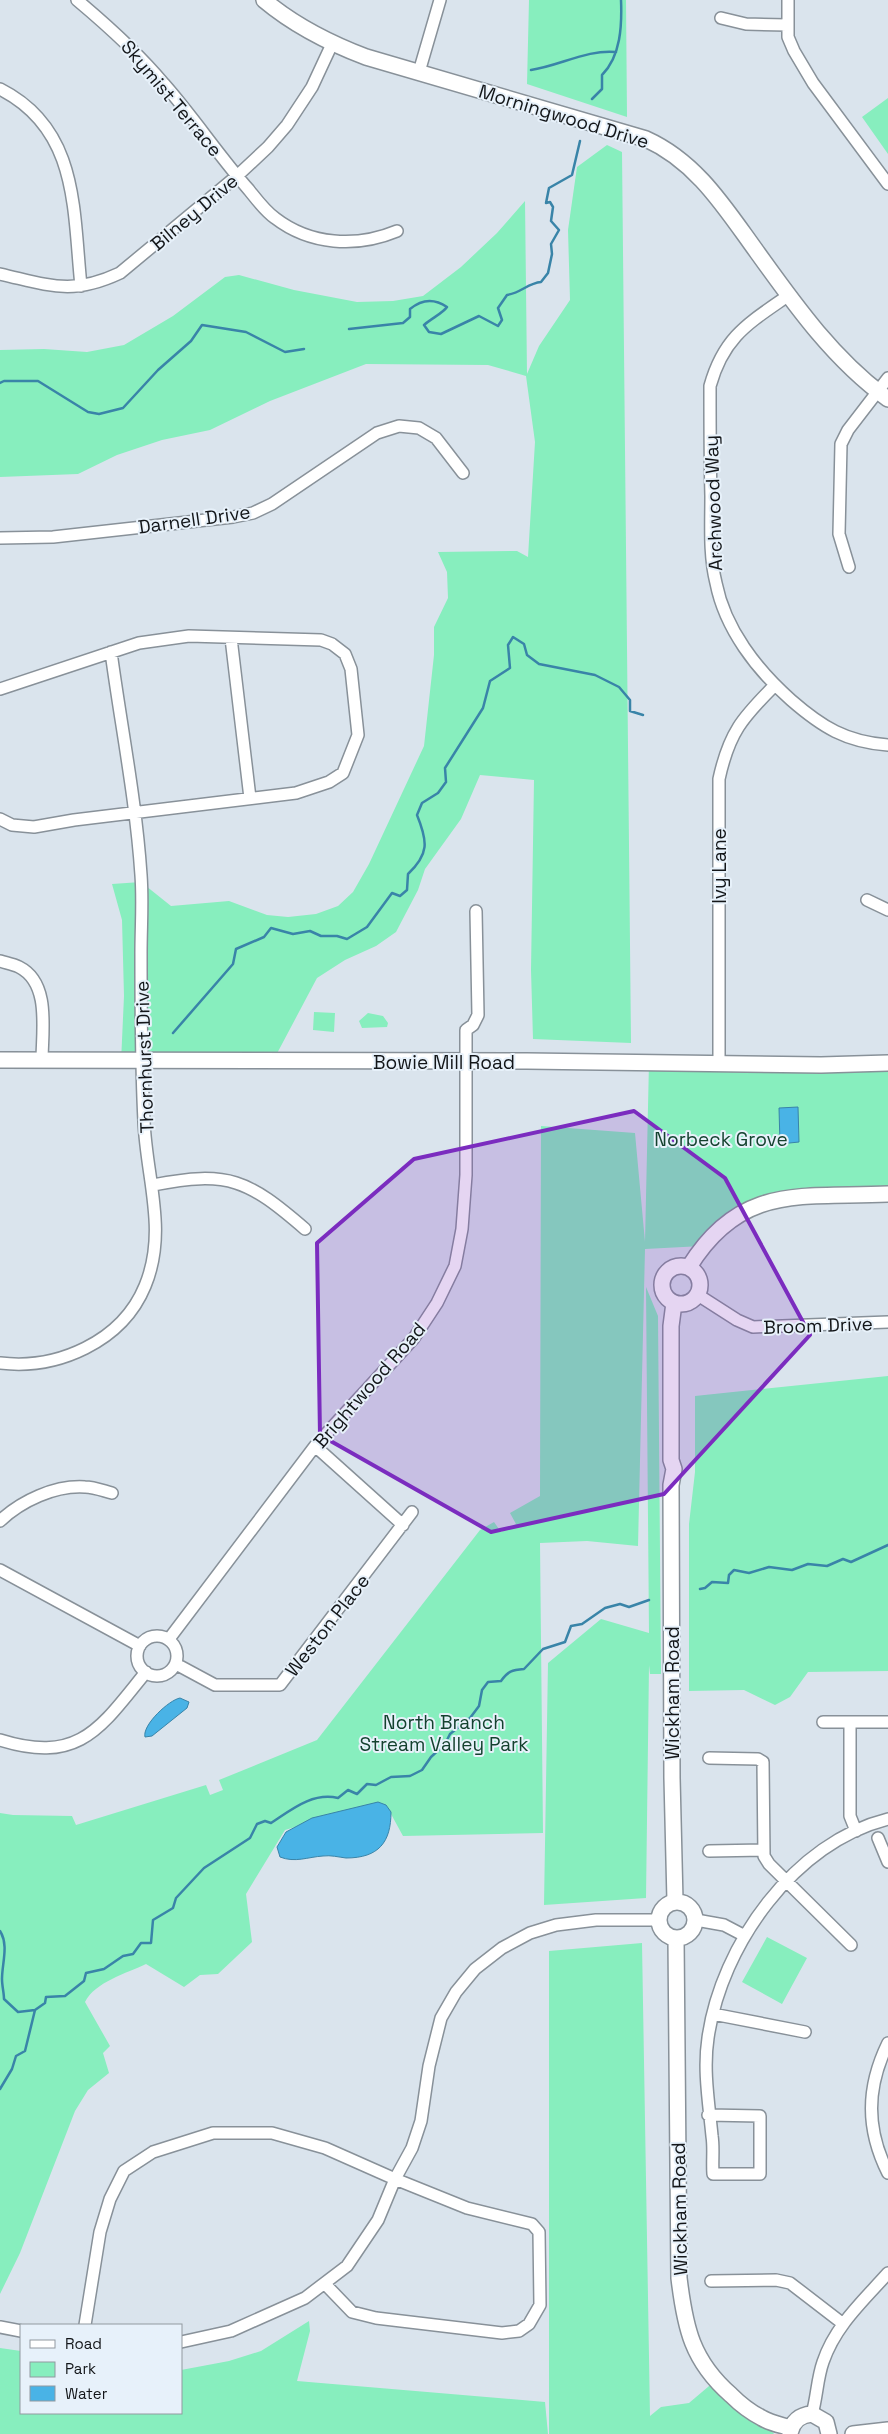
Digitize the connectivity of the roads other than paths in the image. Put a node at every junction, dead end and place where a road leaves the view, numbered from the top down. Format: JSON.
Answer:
{"nodes":[{"id":1,"x":77,"y":0,"type":"edge"},
{"id":2,"x":264,"y":0,"type":"edge"},
{"id":3,"x":440,"y":0,"type":"edge"},
{"id":4,"x":788,"y":0,"type":"edge"},
{"id":5,"x":721,"y":18,"type":"dead end"},
{"id":6,"x":786,"y":25,"type":"junction"},
{"id":7,"x":332,"y":44,"type":"junction"},
{"id":8,"x":419,"y":72,"type":"junction"},
{"id":9,"x":0,"y":89,"type":"edge"},
{"id":10,"x":237,"y":176,"type":"junction"},
{"id":11,"x":888,"y":184,"type":"edge"},
{"id":12,"x":397,"y":231,"type":"dead end"},
{"id":13,"x":0,"y":274,"type":"edge"},
{"id":14,"x":82,"y":286,"type":"junction"},
{"id":15,"x":788,"y":295,"type":"junction"},
{"id":16,"x":888,"y":378,"type":"edge"},
{"id":17,"x":882,"y":395,"type":"edge"},
{"id":18,"x":463,"y":473,"type":"dead end"},
{"id":19,"x":0,"y":538,"type":"edge"},
{"id":20,"x":849,"y":567,"type":"dead end"},
{"id":21,"x":231,"y":638,"type":"junction"},
{"id":22,"x":112,"y":652,"type":"junction"},
{"id":23,"x":775,"y":685,"type":"junction"},
{"id":24,"x":0,"y":689,"type":"edge"},
{"id":25,"x":888,"y":745,"type":"edge"},
{"id":26,"x":250,"y":798,"type":"junction"},
{"id":27,"x":134,"y":812,"type":"junction"},
{"id":28,"x":0,"y":819,"type":"edge"},
{"id":29,"x":866,"y":900,"type":"dead end"},
{"id":30,"x":888,"y":910,"type":"edge"},
{"id":31,"x":476,"y":911,"type":"dead end"},
{"id":32,"x":0,"y":961,"type":"edge"},
{"id":33,"x":0,"y":1060,"type":"edge"},
{"id":34,"x":42,"y":1061,"type":"junction"},
{"id":35,"x":142,"y":1062,"type":"junction"},
{"id":36,"x":466,"y":1062,"type":"junction"},
{"id":37,"x":888,"y":1063,"type":"edge"},
{"id":38,"x":719,"y":1065,"type":"junction"},
{"id":39,"x":153,"y":1185,"type":"junction"},
{"id":40,"x":888,"y":1194,"type":"edge"},
{"id":41,"x":305,"y":1229,"type":"dead end"},
{"id":42,"x":689,"y":1267,"type":"junction"},
{"id":43,"x":698,"y":1295,"type":"junction"},
{"id":44,"x":674,"y":1303,"type":"junction"},
{"id":45,"x":888,"y":1322,"type":"edge"},
{"id":46,"x":0,"y":1363,"type":"edge"},
{"id":47,"x":316,"y":1446,"type":"junction"},
{"id":48,"x":112,"y":1493,"type":"dead end"},
{"id":49,"x":412,"y":1512,"type":"dead end"},
{"id":50,"x":0,"y":1522,"type":"edge"},
{"id":51,"x":404,"y":1525,"type":"junction"},
{"id":52,"x":0,"y":1570,"type":"edge"},
{"id":53,"x":169,"y":1639,"type":"junction"},
{"id":54,"x":140,"y":1646,"type":"junction"},
{"id":55,"x":176,"y":1664,"type":"junction"},
{"id":56,"x":146,"y":1672,"type":"junction"},
{"id":57,"x":823,"y":1722,"type":"dead end"},
{"id":58,"x":850,"y":1722,"type":"junction"},
{"id":59,"x":888,"y":1722,"type":"edge"},
{"id":60,"x":0,"y":1740,"type":"edge"},
{"id":61,"x":709,"y":1758,"type":"dead end"},
{"id":62,"x":888,"y":1818,"type":"edge"},
{"id":63,"x":856,"y":1830,"type":"junction"},
{"id":64,"x":878,"y":1838,"type":"dead end"},
{"id":65,"x":764,"y":1850,"type":"junction"},
{"id":66,"x":709,"y":1852,"type":"dead end"},
{"id":67,"x":888,"y":1862,"type":"edge"},
{"id":68,"x":786,"y":1882,"type":"junction"},
{"id":69,"x":675,"y":1901,"type":"junction"},
{"id":70,"x":658,"y":1920,"type":"junction"},
{"id":71,"x":696,"y":1920,"type":"junction"},
{"id":72,"x":745,"y":1936,"type":"junction"},
{"id":73,"x":676,"y":1938,"type":"junction"},
{"id":74,"x":851,"y":1945,"type":"dead end"},
{"id":75,"x":713,"y":2014,"type":"junction"},
{"id":76,"x":805,"y":2032,"type":"dead end"},
{"id":77,"x":888,"y":2043,"type":"edge"},
{"id":78,"x":708,"y":2115,"type":"junction"},
{"id":79,"x":888,"y":2173,"type":"edge"},
{"id":80,"x":395,"y":2179,"type":"junction"},
{"id":81,"x":888,"y":2273,"type":"edge"},
{"id":82,"x":711,"y":2281,"type":"dead end"},
{"id":83,"x":325,"y":2284,"type":"junction"},
{"id":84,"x":85,"y":2324,"type":"edge"},
{"id":85,"x":842,"y":2324,"type":"junction"},
{"id":86,"x":0,"y":2327,"type":"edge"},
{"id":87,"x":20,"y":2331,"type":"edge"},
{"id":88,"x":182,"y":2342,"type":"edge"},
{"id":89,"x":812,"y":2414,"type":"junction"},
{"id":90,"x":888,"y":2430,"type":"edge"},
{"id":91,"x":791,"y":2431,"type":"edge"},
{"id":92,"x":830,"y":2434,"type":"edge"},
{"id":93,"x":854,"y":2434,"type":"edge"}],
"edges":[{"from":1,"to":10,"type":"street","name":"Skymist Terrace"},
{"from":2,"to":7,"type":"street","name":"Morningwood Drive"},
{"from":3,"to":8,"type":"street"},
{"from":4,"to":6,"type":"street"},
{"from":5,"to":6,"type":"street"},
{"from":6,"to":11,"type":"street"},
{"from":7,"to":8,"type":"street","name":"Morningwood Drive"},
{"from":7,"to":10,"type":"street","name":"Bilney Drive"},
{"from":8,"to":15,"type":"street","name":"Morningwood Drive"},
{"from":9,"to":14,"type":"street"},
{"from":10,"to":12,"type":"street","name":"Skymist Terrace"},
{"from":10,"to":14,"type":"street","name":"Bilney Drive"},
{"from":13,"to":14,"type":"street","name":"Bilney Drive"},
{"from":15,"to":17,"type":"street","name":"Morningwood Drive"},
{"from":15,"to":23,"type":"street","name":"Archwood Way"},
{"from":16,"to":17,"type":"street"},
{"from":17,"to":20,"type":"street"},
{"from":18,"to":19,"type":"street","name":"Darnell Drive"},
{"from":21,"to":22,"type":"street"},
{"from":21,"to":26,"type":"street"},
{"from":21,"to":26,"type":"street"},
{"from":22,"to":24,"type":"street"},
{"from":22,"to":27,"type":"street","name":"Thornhurst Drive"},
{"from":23,"to":25,"type":"street","name":"Archwood Way"},
{"from":23,"to":38,"type":"street","name":"Ivy Lane"},
{"from":26,"to":27,"type":"street"},
{"from":27,"to":28,"type":"street"},
{"from":27,"to":35,"type":"street","name":"Thornhurst Drive"},
{"from":29,"to":30,"type":"street"},
{"from":31,"to":36,"type":"street","name":"Brightwood Road"},
{"from":32,"to":34,"type":"street"},
{"from":33,"to":34,"type":"street","name":"Bowie Mill Road"},
{"from":34,"to":35,"type":"street","name":"Bowie Mill Road"},
{"from":35,"to":36,"type":"street","name":"Bowie Mill Road"},
{"from":35,"to":39,"type":"street","name":"Thornhurst Drive"},
{"from":36,"to":38,"type":"street","name":"Bowie Mill Road"},
{"from":36,"to":47,"type":"street","name":"Brightwood Road"},
{"from":37,"to":38,"type":"street","name":"Bowie Mill Road"},
{"from":39,"to":41,"type":"street"},
{"from":39,"to":46,"type":"street","name":"Thornhurst Drive"},
{"from":40,"to":42,"type":"street"},
{"from":42,"to":43,"type":"street"},
{"from":42,"to":44,"type":"street"},
{"from":43,"to":44,"type":"street"},
{"from":43,"to":45,"type":"street","name":"Broom Drive"},
{"from":44,"to":69,"type":"street","name":"Wickham Road"},
{"from":47,"to":51,"type":"street"},
{"from":47,"to":53,"type":"street","name":"Brightwood Road"},
{"from":48,"to":50,"type":"street"},
{"from":49,"to":51,"type":"street","name":"Weston Place"},
{"from":51,"to":55,"type":"street","name":"Weston Place"},
{"from":52,"to":54,"type":"street"},
{"from":53,"to":54,"type":"street"},
{"from":53,"to":55,"type":"street"},
{"from":54,"to":56,"type":"street"},
{"from":55,"to":56,"type":"street"},
{"from":56,"to":60,"type":"street"},
{"from":57,"to":58,"type":"street"},
{"from":58,"to":59,"type":"street"},
{"from":58,"to":63,"type":"street"},
{"from":61,"to":65,"type":"street"},
{"from":62,"to":63,"type":"street"},
{"from":63,"to":68,"type":"street"},
{"from":64,"to":67,"type":"street"},
{"from":65,"to":66,"type":"street"},
{"from":65,"to":68,"type":"street"},
{"from":68,"to":72,"type":"street"},
{"from":68,"to":74,"type":"street"},
{"from":69,"to":70,"type":"street"},
{"from":69,"to":71,"type":"street"},
{"from":70,"to":73,"type":"street"},
{"from":70,"to":80,"type":"street"},
{"from":71,"to":72,"type":"street"},
{"from":71,"to":73,"type":"street"},
{"from":72,"to":75,"type":"street"},
{"from":73,"to":91,"type":"street","name":"Wickham Road"},
{"from":75,"to":76,"type":"street"},
{"from":75,"to":78,"type":"street"},
{"from":77,"to":79,"type":"street"},
{"from":78,"to":78,"type":"street"},
{"from":80,"to":83,"type":"street"},
{"from":80,"to":83,"type":"street"},
{"from":80,"to":84,"type":"street"},
{"from":81,"to":85,"type":"street"},
{"from":82,"to":85,"type":"street"},
{"from":83,"to":88,"type":"street"},
{"from":85,"to":89,"type":"street"},
{"from":86,"to":87,"type":"street"},
{"from":89,"to":91,"type":"street"},
{"from":89,"to":92,"type":"street"},
{"from":90,"to":93,"type":"street"}]}
